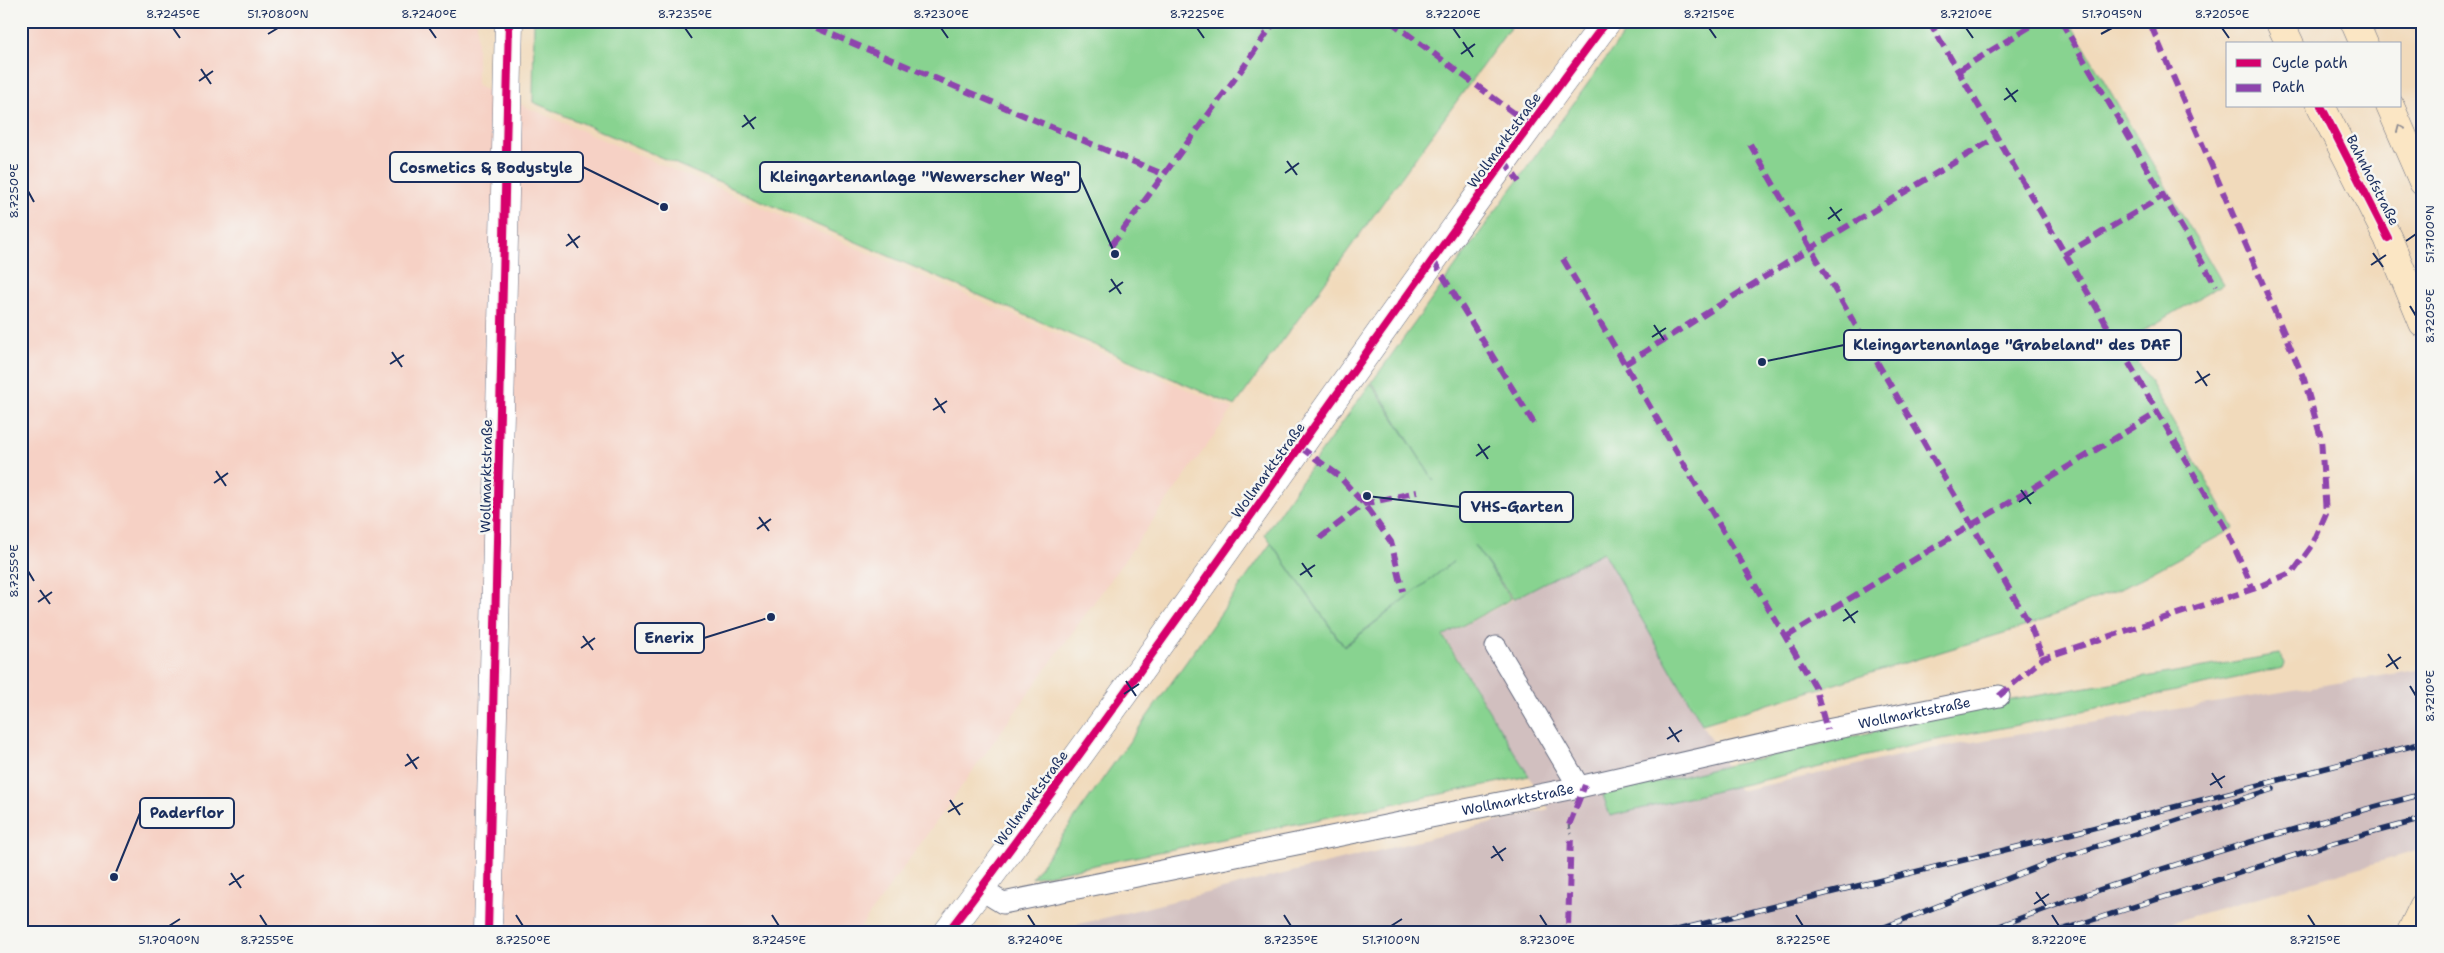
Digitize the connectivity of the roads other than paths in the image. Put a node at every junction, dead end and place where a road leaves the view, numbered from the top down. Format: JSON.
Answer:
{"nodes":[{"id":1,"x":509,"y":21,"type":"edge"},
{"id":2,"x":1607,"y":21,"type":"edge"},
{"id":3,"x":2279,"y":21,"type":"edge"},
{"id":4,"x":2354,"y":21,"type":"edge"},
{"id":5,"x":2289,"y":42,"type":"edge"},
{"id":6,"x":2363,"y":42,"type":"edge"},
{"id":7,"x":2322,"y":108,"type":"edge"},
{"id":8,"x":2391,"y":108,"type":"edge"},
{"id":9,"x":2423,"y":182,"type":"edge"},
{"id":10,"x":2423,"y":323,"type":"edge"},
{"id":11,"x":1496,"y":647,"type":"dead end"},
{"id":12,"x":2000,"y":696,"type":"dead end"},
{"id":13,"x":1579,"y":787,"type":"junction"},
{"id":14,"x":980,"y":889,"type":"junction"},
{"id":15,"x":2423,"y":907,"type":"edge"},
{"id":16,"x":488,"y":932,"type":"edge"},
{"id":17,"x":948,"y":932,"type":"edge"},
{"id":18,"x":2411,"y":932,"type":"edge"}],
"edges":[{"from":1,"to":16,"type":"street","name":"Wollmarktstraße"},
{"from":2,"to":14,"type":"street","name":"Wollmarktstraße"},
{"from":3,"to":5,"type":"main road"},
{"from":4,"to":6,"type":"main road"},
{"from":7,"to":10,"type":"main road","name":"Bahnhofstraße"},
{"from":9,"to":8,"type":"main road","one_way":true},
{"from":11,"to":13,"type":"lane"},
{"from":12,"to":13,"type":"lane","name":"Wollmarktstraße"},
{"from":13,"to":14,"type":"lane","name":"Wollmarktstraße"},
{"from":14,"to":17,"type":"street","name":"Wollmarktstraße"},
{"from":15,"to":18,"type":"main road"}]}
